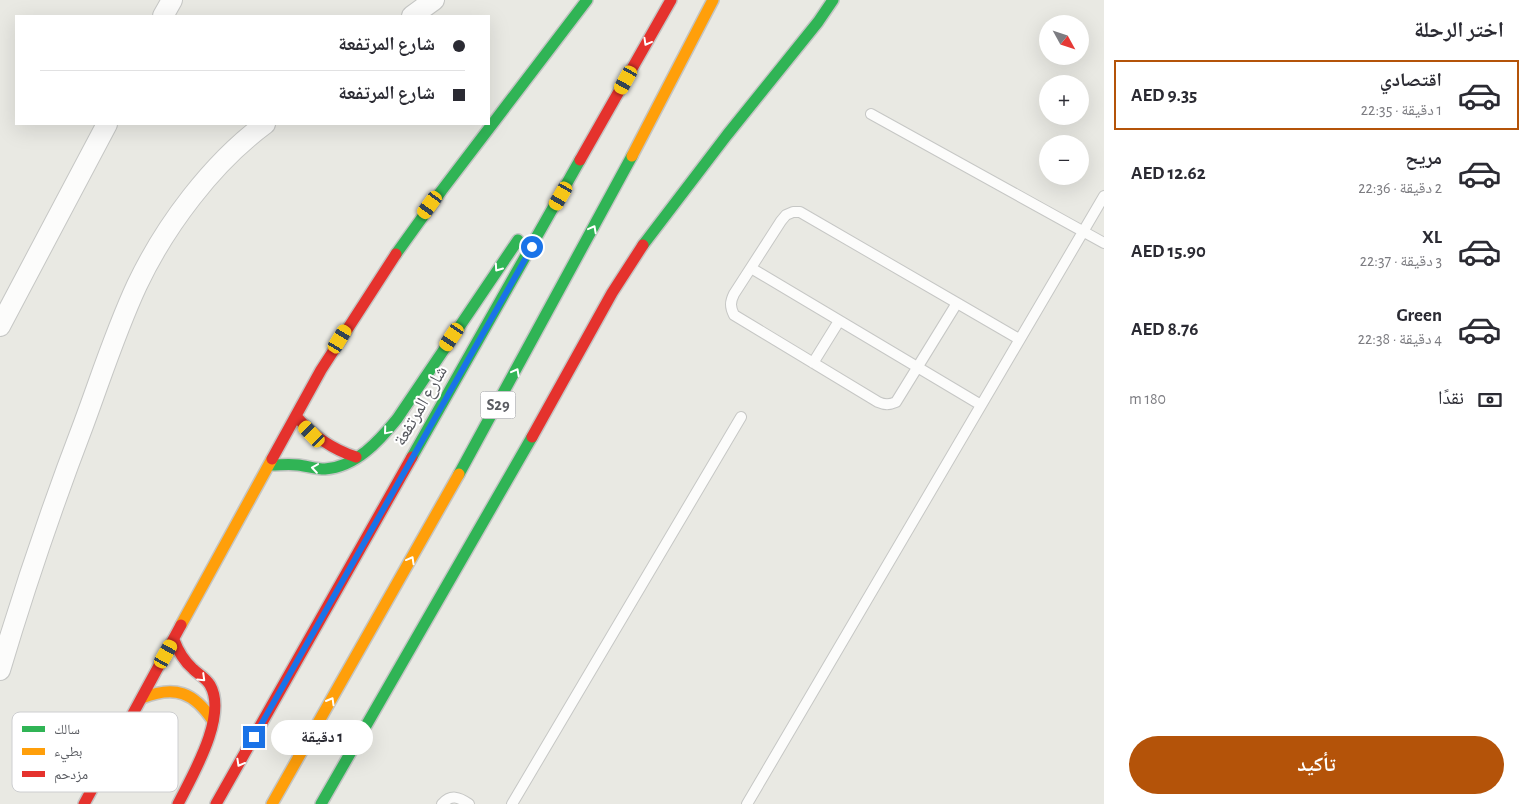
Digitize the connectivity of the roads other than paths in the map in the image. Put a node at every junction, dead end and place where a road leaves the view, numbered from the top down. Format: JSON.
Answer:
{"nodes":[{"id":1,"x":172,"y":0,"type":"edge"},
{"id":2,"x":434,"y":0,"type":"edge"},
{"id":3,"x":588,"y":0,"type":"edge"},
{"id":4,"x":671,"y":0,"type":"edge"},
{"id":5,"x":713,"y":0,"type":"edge"},
{"id":6,"x":833,"y":0,"type":"edge"},
{"id":7,"x":164,"y":15,"type":"edge"},
{"id":8,"x":413,"y":15,"type":"edge"},
{"id":9,"x":871,"y":114,"type":"dead end"},
{"id":10,"x":105,"y":125,"type":"edge"},
{"id":11,"x":264,"y":125,"type":"edge"},
{"id":12,"x":590,"y":145,"type":"junction"},
{"id":13,"x":1104,"y":196,"type":"edge"},
{"id":14,"x":536,"y":214,"type":"dead end"},
{"id":15,"x":526,"y":228,"type":"dead end"},
{"id":16,"x":1083,"y":230,"type":"junction"},
{"id":17,"x":1104,"y":243,"type":"edge"},
{"id":18,"x":751,"y":268,"type":"junction"},
{"id":19,"x":957,"y":303,"type":"junction"},
{"id":20,"x":839,"y":321,"type":"junction"},
{"id":21,"x":0,"y":326,"type":"edge"},
{"id":22,"x":1019,"y":339,"type":"junction"},
{"id":23,"x":813,"y":363,"type":"junction"},
{"id":24,"x":918,"y":367,"type":"junction"},
{"id":25,"x":981,"y":405,"type":"junction"},
{"id":26,"x":296,"y":416,"type":"junction"},
{"id":27,"x":741,"y":417,"type":"dead end"},
{"id":28,"x":356,"y":458,"type":"junction"},
{"id":29,"x":271,"y":465,"type":"junction"},
{"id":30,"x":174,"y":640,"type":"junction"},
{"id":31,"x":0,"y":670,"type":"edge"},
{"id":32,"x":142,"y":698,"type":"junction"},
{"id":33,"x":134,"y":712,"type":"edge"},
{"id":34,"x":212,"y":721,"type":"junction"},
{"id":35,"x":91,"y":792,"type":"edge"},
{"id":36,"x":84,"y":804,"type":"edge"},
{"id":37,"x":178,"y":804,"type":"edge"},
{"id":38,"x":216,"y":804,"type":"edge"},
{"id":39,"x":272,"y":804,"type":"edge"},
{"id":40,"x":321,"y":804,"type":"edge"},
{"id":41,"x":442,"y":804,"type":"edge"},
{"id":42,"x":469,"y":804,"type":"edge"},
{"id":43,"x":512,"y":804,"type":"edge"},
{"id":44,"x":747,"y":804,"type":"edge"}],
"edges":[{"from":1,"to":7,"type":"street"},
{"from":2,"to":8,"type":"street"},
{"from":3,"to":26,"type":"main road"},
{"from":4,"to":12,"type":"main road","name":"شارع المرتفعة","one_way":true},
{"from":39,"to":5,"type":"main road","number":"S29","one_way":true},
{"from":6,"to":40,"type":"main road"},
{"from":9,"to":16,"type":"lane"},
{"from":10,"to":21,"type":"street"},
{"from":11,"to":31,"type":"street"},
{"from":12,"to":14,"type":"main road"},
{"from":12,"to":38,"type":"main road","name":"شارع المرتفعة","one_way":true},
{"from":13,"to":16,"type":"lane"},
{"from":15,"to":28,"type":"main road","one_way":true},
{"from":16,"to":17,"type":"lane"},
{"from":16,"to":22,"type":"lane"},
{"from":18,"to":19,"type":"lane"},
{"from":18,"to":20,"type":"lane"},
{"from":18,"to":23,"type":"lane"},
{"from":19,"to":22,"type":"lane"},
{"from":19,"to":24,"type":"lane"},
{"from":20,"to":23,"type":"lane"},
{"from":20,"to":24,"type":"lane"},
{"from":22,"to":25,"type":"lane"},
{"from":23,"to":24,"type":"lane"},
{"from":24,"to":25,"type":"lane"},
{"from":25,"to":44,"type":"lane"},
{"from":26,"to":28,"type":"main road"},
{"from":26,"to":29,"type":"main road"},
{"from":27,"to":43,"type":"lane"},
{"from":28,"to":29,"type":"main road","one_way":true},
{"from":29,"to":30,"type":"main road"},
{"from":30,"to":32,"type":"main road"},
{"from":30,"to":34,"type":"main road","one_way":true},
{"from":32,"to":33,"type":"main road"},
{"from":32,"to":34,"type":"main road"},
{"from":34,"to":37,"type":"main road"},
{"from":35,"to":36,"type":"main road"},
{"from":41,"to":42,"type":"lane"}]}
